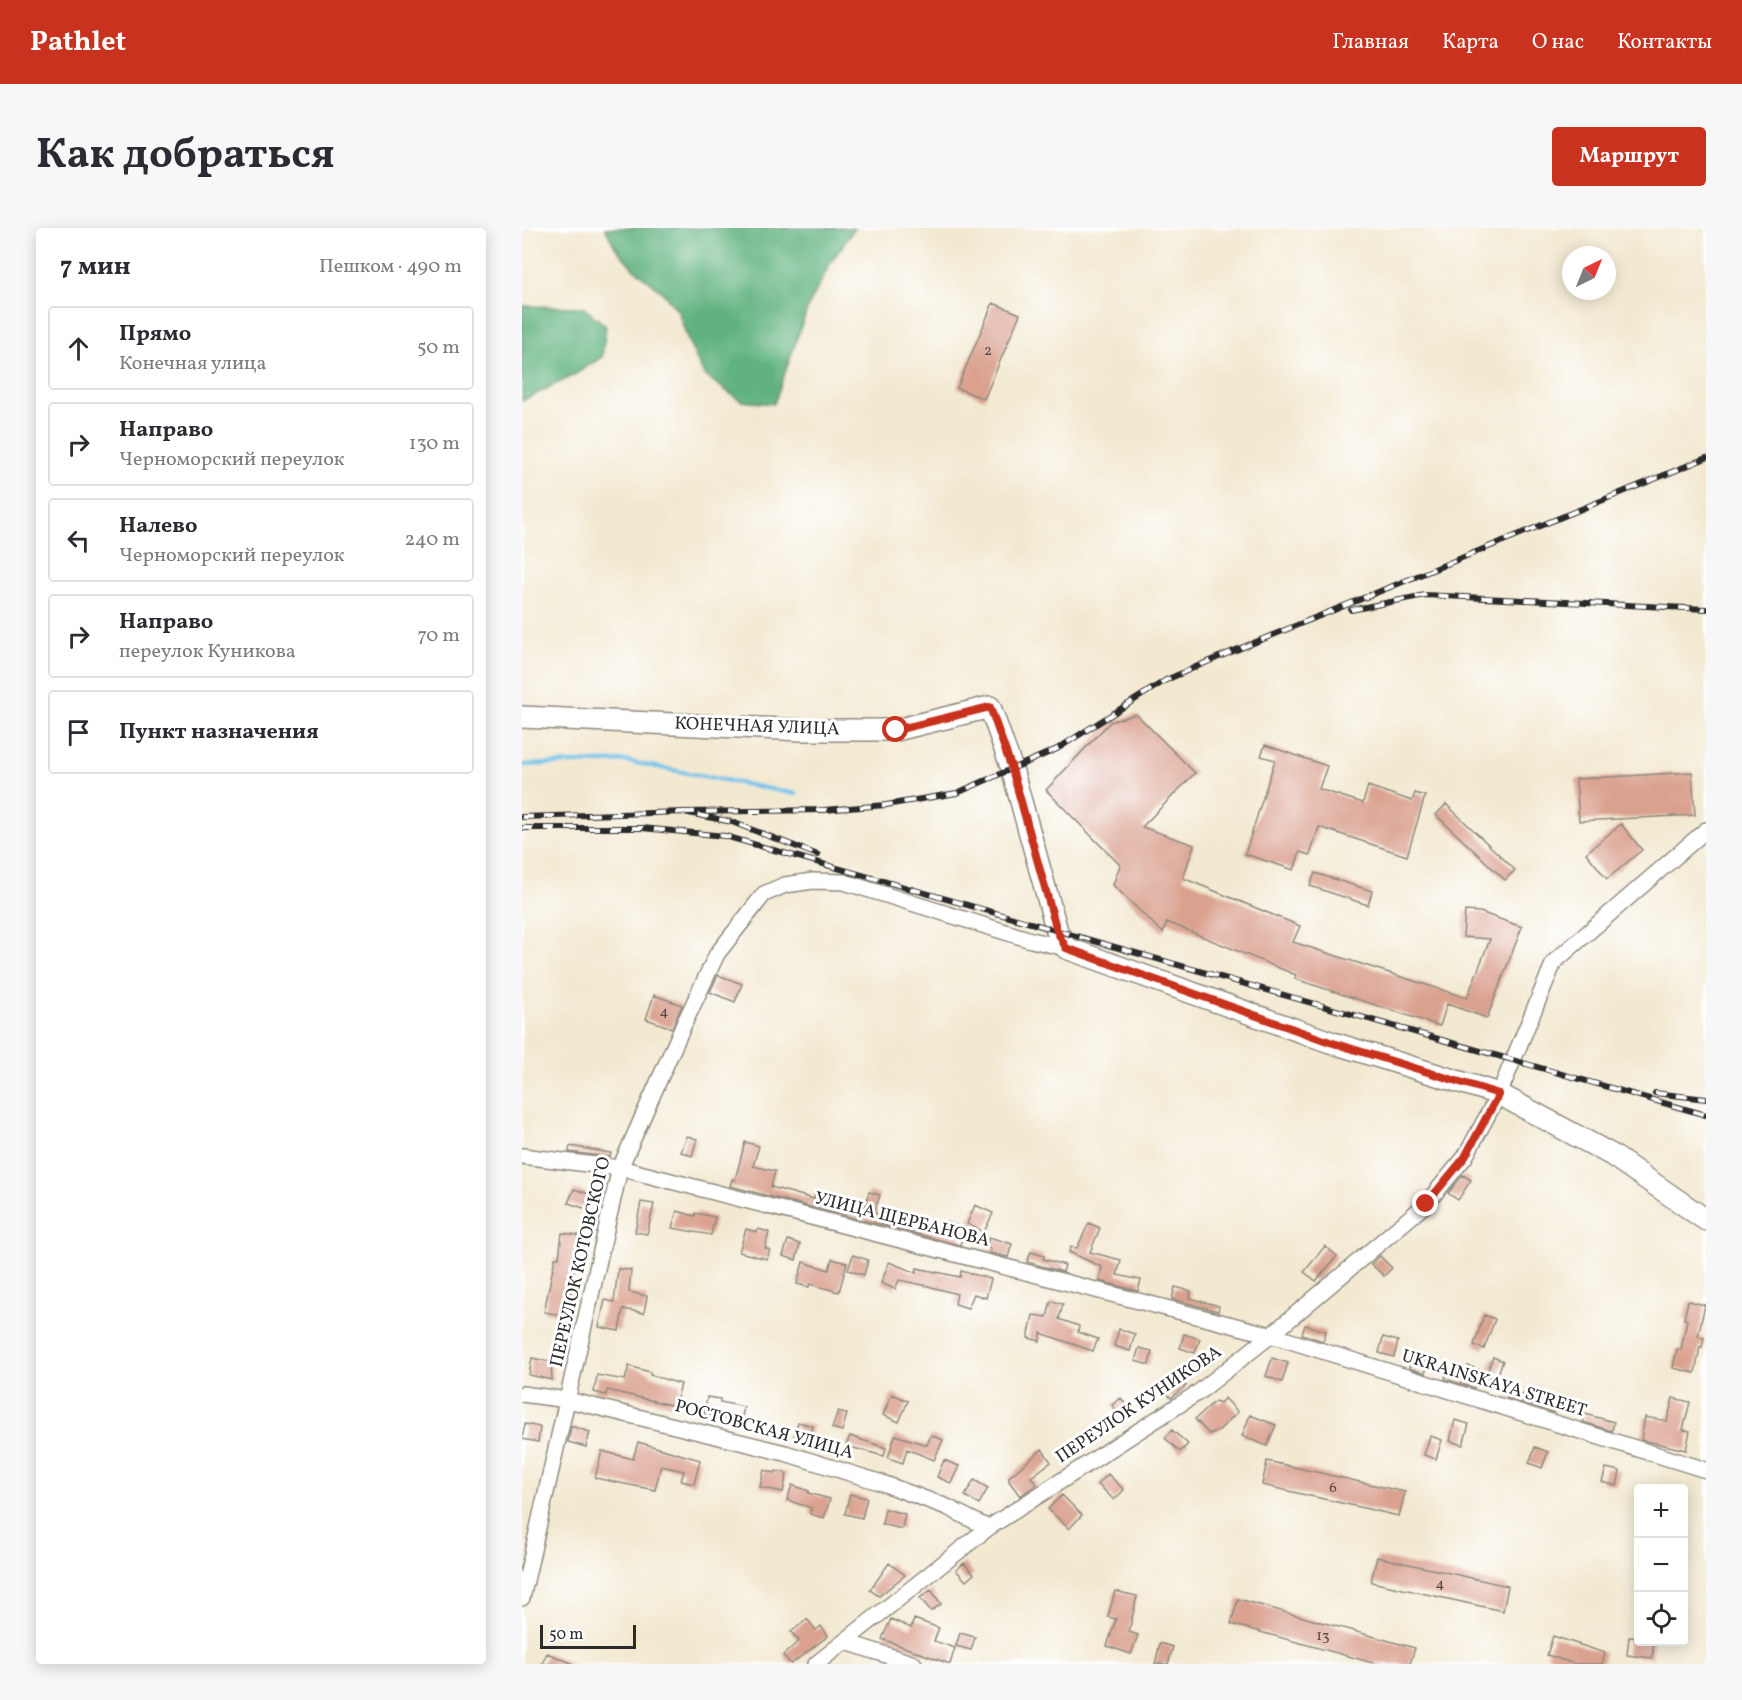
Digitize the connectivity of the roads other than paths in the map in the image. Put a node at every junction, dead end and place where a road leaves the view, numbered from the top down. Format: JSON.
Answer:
{"nodes":[{"id":1,"x":522,"y":717,"type":"edge"},
{"id":2,"x":1706,"y":830,"type":"edge"},
{"id":3,"x":1066,"y":948,"type":"junction"},
{"id":4,"x":1499,"y":1094,"type":"junction"},
{"id":5,"x":522,"y":1156,"type":"edge"},
{"id":6,"x":620,"y":1168,"type":"junction"},
{"id":7,"x":1706,"y":1220,"type":"edge"},
{"id":8,"x":1271,"y":1335,"type":"junction"},
{"id":9,"x":522,"y":1394,"type":"edge"},
{"id":10,"x":568,"y":1400,"type":"junction"},
{"id":11,"x":1706,"y":1470,"type":"edge"},
{"id":12,"x":988,"y":1528,"type":"junction"},
{"id":13,"x":522,"y":1598,"type":"edge"},
{"id":14,"x":846,"y":1642,"type":"junction"},
{"id":15,"x":816,"y":1664,"type":"edge"},
{"id":16,"x":914,"y":1664,"type":"edge"}],
"edges":[{"from":1,"to":3,"type":"street","name":"КОНЕЧНАЯ УЛИЦА"},
{"from":2,"to":4,"type":"street","name":"ПЕРЕУЛОК КУНИКОВА"},
{"from":3,"to":4,"type":"street"},
{"from":3,"to":6,"type":"street","name":"ПЕРЕУЛОК КОТОВСКОГО"},
{"from":4,"to":7,"type":"street"},
{"from":4,"to":8,"type":"street","name":"ПЕРЕУЛОК КУНИКОВА"},
{"from":5,"to":6,"type":"street","name":"УЛИЦА ЩЕРБАНОВА"},
{"from":6,"to":8,"type":"street","name":"УЛИЦА ЩЕРБАНОВА"},
{"from":6,"to":10,"type":"street","name":"ПЕРЕУЛОК КОТОВСКОГО"},
{"from":8,"to":11,"type":"street","name":"UKRAINSKAYA STREET"},
{"from":8,"to":12,"type":"street","name":"ПЕРЕУЛОК КУНИКОВА"},
{"from":9,"to":10,"type":"street","name":"РОСТОВСКАЯ УЛИЦА"},
{"from":10,"to":12,"type":"street","name":"РОСТОВСКАЯ УЛИЦА"},
{"from":10,"to":13,"type":"street","name":"ПЕРЕУЛОК КОТОВСКОГО"},
{"from":12,"to":14,"type":"street","name":"ПЕРЕУЛОК КУНИКОВА"},
{"from":14,"to":15,"type":"street","name":"ПЕРЕУЛОК КУНИКОВА"},
{"from":14,"to":16,"type":"street"}]}
